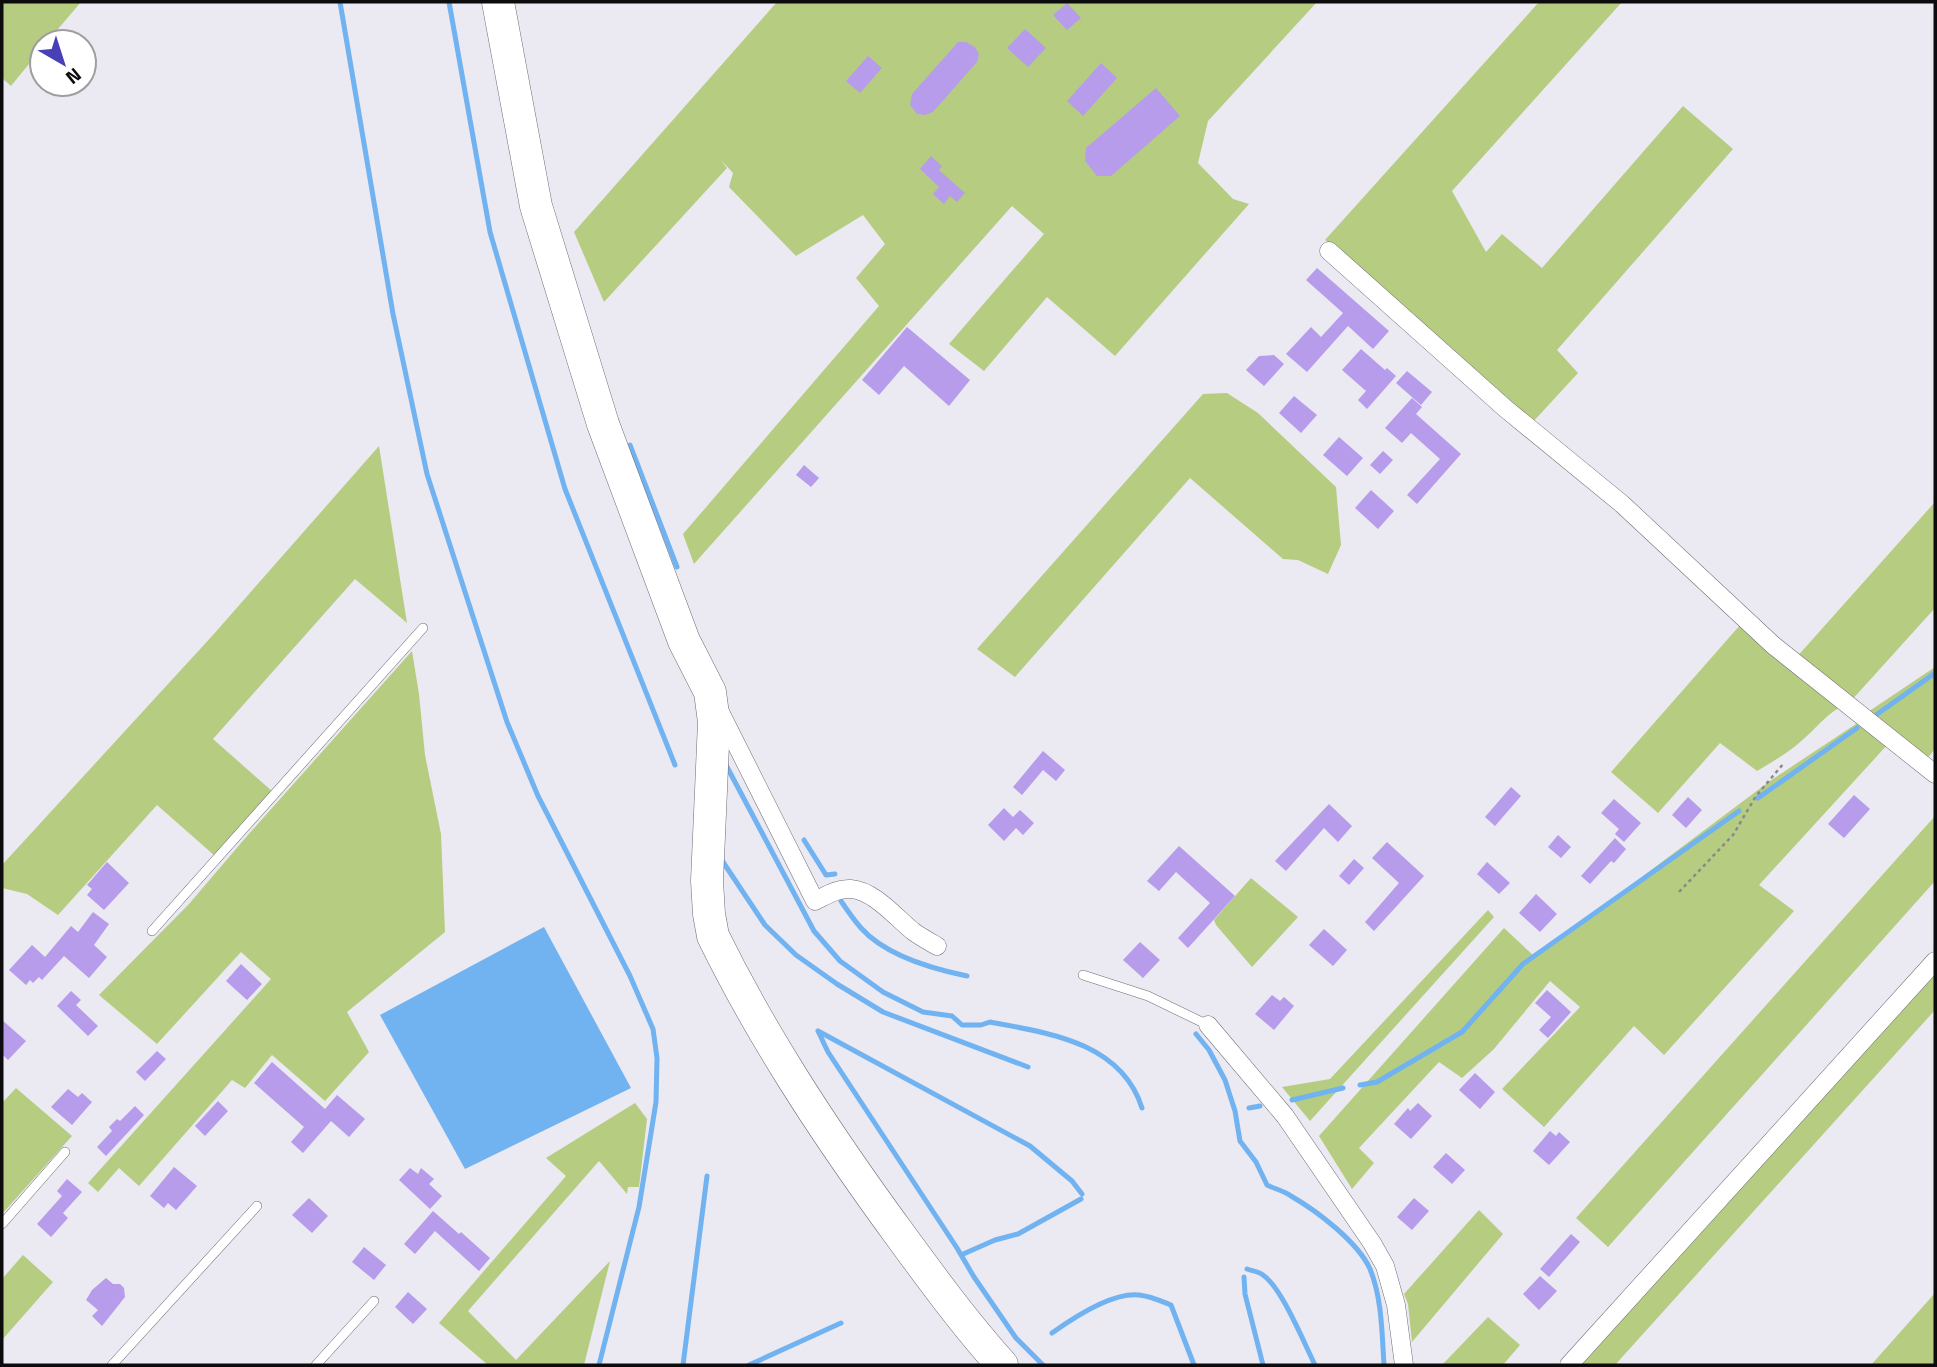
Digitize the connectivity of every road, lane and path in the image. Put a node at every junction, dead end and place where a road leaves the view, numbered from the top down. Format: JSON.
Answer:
{"nodes":[{"id":1,"x":498,"y":2,"type":"edge"},
{"id":2,"x":1328,"y":251,"type":"dead end"},
{"id":3,"x":422,"y":628,"type":"dead end"},
{"id":4,"x":710,"y":692,"type":"junction"},
{"id":5,"x":1784,"y":763,"type":"dead end"},
{"id":6,"x":1935,"y":774,"type":"edge"},
{"id":7,"x":1679,"y":892,"type":"dead end"},
{"id":8,"x":152,"y":931,"type":"dead end"},
{"id":9,"x":937,"y":946,"type":"dead end"},
{"id":10,"x":1935,"y":961,"type":"edge"},
{"id":11,"x":1083,"y":975,"type":"dead end"},
{"id":12,"x":1208,"y":1025,"type":"joint"},
{"id":13,"x":65,"y":1152,"type":"dead end"},
{"id":14,"x":257,"y":1206,"type":"dead end"},
{"id":15,"x":2,"y":1224,"type":"edge"},
{"id":16,"x":374,"y":1301,"type":"dead end"},
{"id":17,"x":112,"y":1365,"type":"edge"},
{"id":18,"x":316,"y":1365,"type":"edge"},
{"id":19,"x":1002,"y":1365,"type":"edge"},
{"id":20,"x":1404,"y":1365,"type":"edge"},
{"id":21,"x":1569,"y":1365,"type":"edge"}],
"edges":[{"from":1,"to":4,"type":"highway"},
{"from":2,"to":6,"type":"street"},
{"from":3,"to":8,"type":"lane"},
{"from":4,"to":9,"type":"street"},
{"from":4,"to":19,"type":"highway"},
{"from":5,"to":7,"type":"path"},
{"from":10,"to":21,"type":"street"},
{"from":11,"to":12,"type":"lane"},
{"from":12,"to":20,"type":"street"},
{"from":13,"to":15,"type":"lane"},
{"from":14,"to":17,"type":"lane"},
{"from":16,"to":18,"type":"lane"}]}
